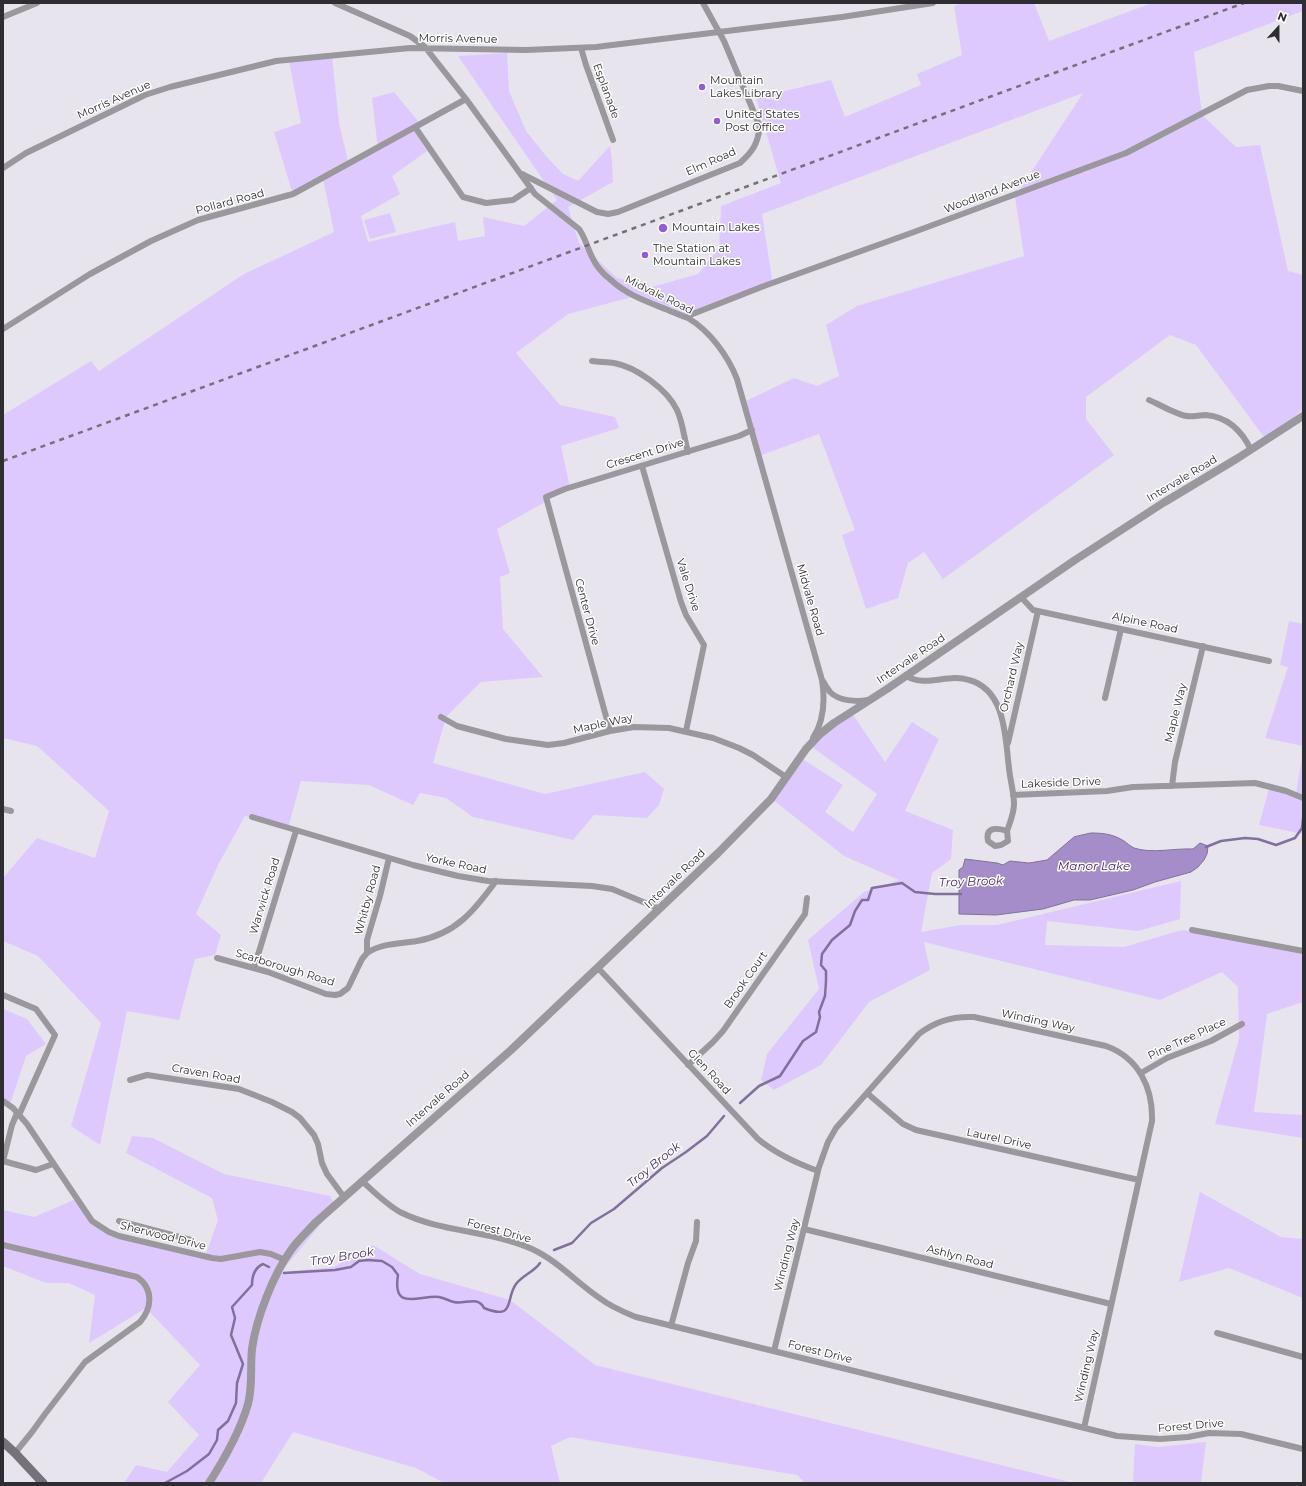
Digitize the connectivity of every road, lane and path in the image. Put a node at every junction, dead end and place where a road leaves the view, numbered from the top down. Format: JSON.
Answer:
{"nodes":[{"id":1,"x":38,"y":3,"type":"edge"},
{"id":2,"x":335,"y":3,"type":"edge"},
{"id":3,"x":933,"y":3,"type":"edge"},
{"id":4,"x":705,"y":4,"type":"edge"},
{"id":5,"x":3,"y":17,"type":"edge"},
{"id":6,"x":718,"y":31,"type":"junction"},
{"id":7,"x":426,"y":48,"type":"junction"},
{"id":8,"x":581,"y":48,"type":"junction"},
{"id":9,"x":1303,"y":91,"type":"edge"},
{"id":10,"x":466,"y":99,"type":"junction"},
{"id":11,"x":415,"y":127,"type":"junction"},
{"id":12,"x":613,"y":140,"type":"dead end"},
{"id":13,"x":3,"y":168,"type":"edge"},
{"id":14,"x":520,"y":173,"type":"junction"},
{"id":15,"x":531,"y":188,"type":"junction"},
{"id":16,"x":685,"y":317,"type":"junction"},
{"id":17,"x":3,"y":329,"type":"edge"},
{"id":18,"x":592,"y":361,"type":"dead end"},
{"id":19,"x":1149,"y":400,"type":"dead end"},
{"id":20,"x":1303,"y":416,"type":"edge"},
{"id":21,"x":752,"y":430,"type":"junction"},
{"id":22,"x":1251,"y":450,"type":"junction"},
{"id":23,"x":688,"y":452,"type":"junction"},
{"id":24,"x":642,"y":466,"type":"junction"},
{"id":25,"x":546,"y":498,"type":"joint"},
{"id":26,"x":1021,"y":597,"type":"junction"},
{"id":27,"x":1038,"y":611,"type":"junction"},
{"id":28,"x":1121,"y":629,"type":"junction"},
{"id":29,"x":1203,"y":646,"type":"junction"},
{"id":30,"x":1269,"y":661,"type":"dead end"},
{"id":31,"x":906,"y":676,"type":"junction"},
{"id":32,"x":822,"y":680,"type":"junction"},
{"id":33,"x":1105,"y":698,"type":"dead end"},
{"id":34,"x":870,"y":700,"type":"junction"},
{"id":35,"x":441,"y":717,"type":"dead end"},
{"id":36,"x":610,"y":731,"type":"junction"},
{"id":37,"x":686,"y":731,"type":"junction"},
{"id":38,"x":1007,"y":748,"type":"junction"},
{"id":39,"x":806,"y":749,"type":"junction"},
{"id":40,"x":786,"y":778,"type":"junction"},
{"id":41,"x":1172,"y":786,"type":"junction"},
{"id":42,"x":1013,"y":795,"type":"junction"},
{"id":43,"x":1303,"y":798,"type":"edge"},
{"id":44,"x":3,"y":810,"type":"edge"},
{"id":45,"x":11,"y":811,"type":"dead end"},
{"id":46,"x":252,"y":818,"type":"dead end"},
{"id":47,"x":296,"y":831,"type":"junction"},
{"id":48,"x":1007,"y":831,"type":"dead end"},
{"id":49,"x":389,"y":858,"type":"junction"},
{"id":50,"x":496,"y":881,"type":"junction"},
{"id":51,"x":807,"y":898,"type":"dead end"},
{"id":52,"x":660,"y":908,"type":"junction"},
{"id":53,"x":1192,"y":930,"type":"dead end"},
{"id":54,"x":1303,"y":951,"type":"edge"},
{"id":55,"x":367,"y":953,"type":"junction"},
{"id":56,"x":217,"y":958,"type":"dead end"},
{"id":57,"x":254,"y":968,"type":"junction"},
{"id":58,"x":598,"y":968,"type":"junction"},
{"id":59,"x":347,"y":989,"type":"joint"},
{"id":60,"x":3,"y":995,"type":"edge"},
{"id":61,"x":1242,"y":1024,"type":"dead end"},
{"id":62,"x":688,"y":1065,"type":"junction"},
{"id":63,"x":1141,"y":1073,"type":"junction"},
{"id":64,"x":130,"y":1080,"type":"dead end"},
{"id":65,"x":867,"y":1093,"type":"junction"},
{"id":66,"x":3,"y":1101,"type":"edge"},
{"id":67,"x":18,"y":1114,"type":"junction"},
{"id":68,"x":53,"y":1164,"type":"junction"},
{"id":69,"x":818,"y":1171,"type":"junction"},
{"id":70,"x":1139,"y":1180,"type":"junction"},
{"id":71,"x":362,"y":1181,"type":"junction"},
{"id":72,"x":344,"y":1197,"type":"junction"},
{"id":73,"x":119,"y":1221,"type":"dead end"},
{"id":74,"x":697,"y":1222,"type":"dead end"},
{"id":75,"x":143,"y":1228,"type":"junction"},
{"id":76,"x":804,"y":1228,"type":"junction"},
{"id":77,"x":191,"y":1240,"type":"dead end"},
{"id":78,"x":140,"y":1242,"type":"junction"},
{"id":79,"x":3,"y":1245,"type":"edge"},
{"id":80,"x":285,"y":1260,"type":"junction"},
{"id":81,"x":1111,"y":1304,"type":"junction"},
{"id":82,"x":671,"y":1326,"type":"junction"},
{"id":83,"x":1217,"y":1333,"type":"dead end"},
{"id":84,"x":774,"y":1351,"type":"junction"},
{"id":85,"x":1303,"y":1357,"type":"edge"},
{"id":86,"x":1084,"y":1428,"type":"junction"},
{"id":87,"x":3,"y":1442,"type":"edge"},
{"id":88,"x":1303,"y":1449,"type":"edge"},
{"id":89,"x":15,"y":1453,"type":"junction"},
{"id":90,"x":43,"y":1483,"type":"edge"},
{"id":91,"x":209,"y":1483,"type":"edge"}],
"edges":[{"from":1,"to":5,"type":"street"},
{"from":2,"to":7,"type":"street","name":"Midvale Road"},
{"from":3,"to":6,"type":"street","name":"Morris Avenue"},
{"from":4,"to":6,"type":"street","name":"Elm Road"},
{"from":6,"to":8,"type":"street","name":"Morris Avenue"},
{"from":6,"to":14,"type":"street","name":"Elm Road"},
{"from":7,"to":8,"type":"street","name":"Morris Avenue"},
{"from":7,"to":10,"type":"street","name":"Midvale Road"},
{"from":7,"to":13,"type":"street","name":"Morris Avenue"},
{"from":8,"to":12,"type":"street","name":"Esplanade"},
{"from":9,"to":16,"type":"street","name":"Woodland Avenue"},
{"from":10,"to":11,"type":"street","name":"Pollard Road"},
{"from":10,"to":14,"type":"street","name":"Midvale Road"},
{"from":11,"to":15,"type":"street"},
{"from":11,"to":17,"type":"street","name":"Pollard Road"},
{"from":14,"to":15,"type":"street","name":"Midvale Road"},
{"from":15,"to":16,"type":"street","name":"Midvale Road"},
{"from":16,"to":21,"type":"street","name":"Midvale Road"},
{"from":18,"to":23,"type":"street"},
{"from":19,"to":22,"type":"street"},
{"from":20,"to":22,"type":"street","name":"Intervale Road"},
{"from":21,"to":23,"type":"street","name":"Crescent Drive"},
{"from":21,"to":32,"type":"street","name":"Midvale Road"},
{"from":22,"to":26,"type":"street","name":"Intervale Road"},
{"from":23,"to":24,"type":"street","name":"Crescent Drive"},
{"from":24,"to":25,"type":"street","name":"Crescent Drive"},
{"from":24,"to":37,"type":"street","name":"Vale Drive"},
{"from":25,"to":36,"type":"street","name":"Center Drive"},
{"from":26,"to":27,"type":"street","name":"Alpine Road"},
{"from":26,"to":31,"type":"street","name":"Intervale Road"},
{"from":27,"to":28,"type":"street","name":"Alpine Road"},
{"from":27,"to":38,"type":"street","name":"Orchard Way"},
{"from":28,"to":29,"type":"street","name":"Alpine Road"},
{"from":28,"to":33,"type":"street"},
{"from":29,"to":30,"type":"street","name":"Alpine Road"},
{"from":29,"to":41,"type":"street","name":"Maple Way"},
{"from":31,"to":34,"type":"street","name":"Intervale Road"},
{"from":31,"to":38,"type":"street","name":"Lakeside Drive"},
{"from":32,"to":34,"type":"street","name":"Midvale Road"},
{"from":32,"to":39,"type":"street","name":"Midvale Road"},
{"from":34,"to":39,"type":"street","name":"Intervale Road"},
{"from":35,"to":36,"type":"street","name":"Maple Way"},
{"from":36,"to":37,"type":"street","name":"Maple Way"},
{"from":37,"to":40,"type":"street","name":"Maple Way"},
{"from":38,"to":42,"type":"street","name":"Lakeside Drive"},
{"from":39,"to":40,"type":"street","name":"Intervale Road"},
{"from":40,"to":52,"type":"street","name":"Intervale Road"},
{"from":41,"to":42,"type":"street","name":"Lakeside Drive"},
{"from":41,"to":43,"type":"street","name":"Lakeside Drive"},
{"from":42,"to":48,"type":"street"},
{"from":44,"to":45,"type":"street"},
{"from":46,"to":47,"type":"street","name":"Yorke Road"},
{"from":47,"to":49,"type":"street","name":"Yorke Road"},
{"from":47,"to":57,"type":"street","name":"Warwick Road"},
{"from":49,"to":50,"type":"street","name":"Yorke Road"},
{"from":49,"to":55,"type":"street","name":"Whitby Road"},
{"from":50,"to":52,"type":"street","name":"Yorke Road"},
{"from":50,"to":55,"type":"street"},
{"from":51,"to":62,"type":"street","name":"Brook Court"},
{"from":52,"to":58,"type":"street","name":"Intervale Road"},
{"from":53,"to":54,"type":"street"},
{"from":55,"to":59,"type":"street","name":"Whitby Road"},
{"from":56,"to":57,"type":"street","name":"Scarborough Road"},
{"from":57,"to":59,"type":"street","name":"Scarborough Road"},
{"from":58,"to":62,"type":"street","name":"Glen Road"},
{"from":58,"to":71,"type":"street","name":"Intervale Road"},
{"from":60,"to":67,"type":"street"},
{"from":61,"to":63,"type":"street","name":"Pine Tree Place"},
{"from":62,"to":69,"type":"street","name":"Glen Road"},
{"from":63,"to":65,"type":"street","name":"Winding Way"},
{"from":63,"to":70,"type":"street","name":"Winding Way"},
{"from":64,"to":72,"type":"street","name":"Craven Road"},
{"from":65,"to":69,"type":"street","name":"Winding Way"},
{"from":65,"to":70,"type":"street","name":"Laurel Drive"},
{"from":66,"to":67,"type":"street","name":"Sherwood Drive"},
{"from":67,"to":68,"type":"street","name":"Sherwood Drive"},
{"from":67,"to":68,"type":"street"},
{"from":68,"to":78,"type":"street","name":"Sherwood Drive"},
{"from":69,"to":76,"type":"street","name":"Winding Way"},
{"from":70,"to":81,"type":"street","name":"Winding Way"},
{"from":71,"to":72,"type":"street","name":"Intervale Road"},
{"from":71,"to":82,"type":"street","name":"Forest Drive"},
{"from":72,"to":80,"type":"street","name":"Intervale Road"},
{"from":73,"to":75,"type":"street"},
{"from":74,"to":82,"type":"street"},
{"from":75,"to":77,"type":"street"},
{"from":75,"to":78,"type":"street"},
{"from":76,"to":81,"type":"street","name":"Ashlyn Road"},
{"from":76,"to":84,"type":"street","name":"Winding Way"},
{"from":78,"to":80,"type":"street","name":"Sherwood Drive"},
{"from":79,"to":89,"type":"street"},
{"from":80,"to":91,"type":"street","name":"Intervale Road"},
{"from":81,"to":86,"type":"street","name":"Winding Way"},
{"from":82,"to":84,"type":"street","name":"Forest Drive"},
{"from":83,"to":85,"type":"street"},
{"from":84,"to":86,"type":"street","name":"Forest Drive"},
{"from":86,"to":88,"type":"street","name":"Forest Drive"},
{"from":87,"to":89,"type":"main road"},
{"from":89,"to":90,"type":"main road"}]}
